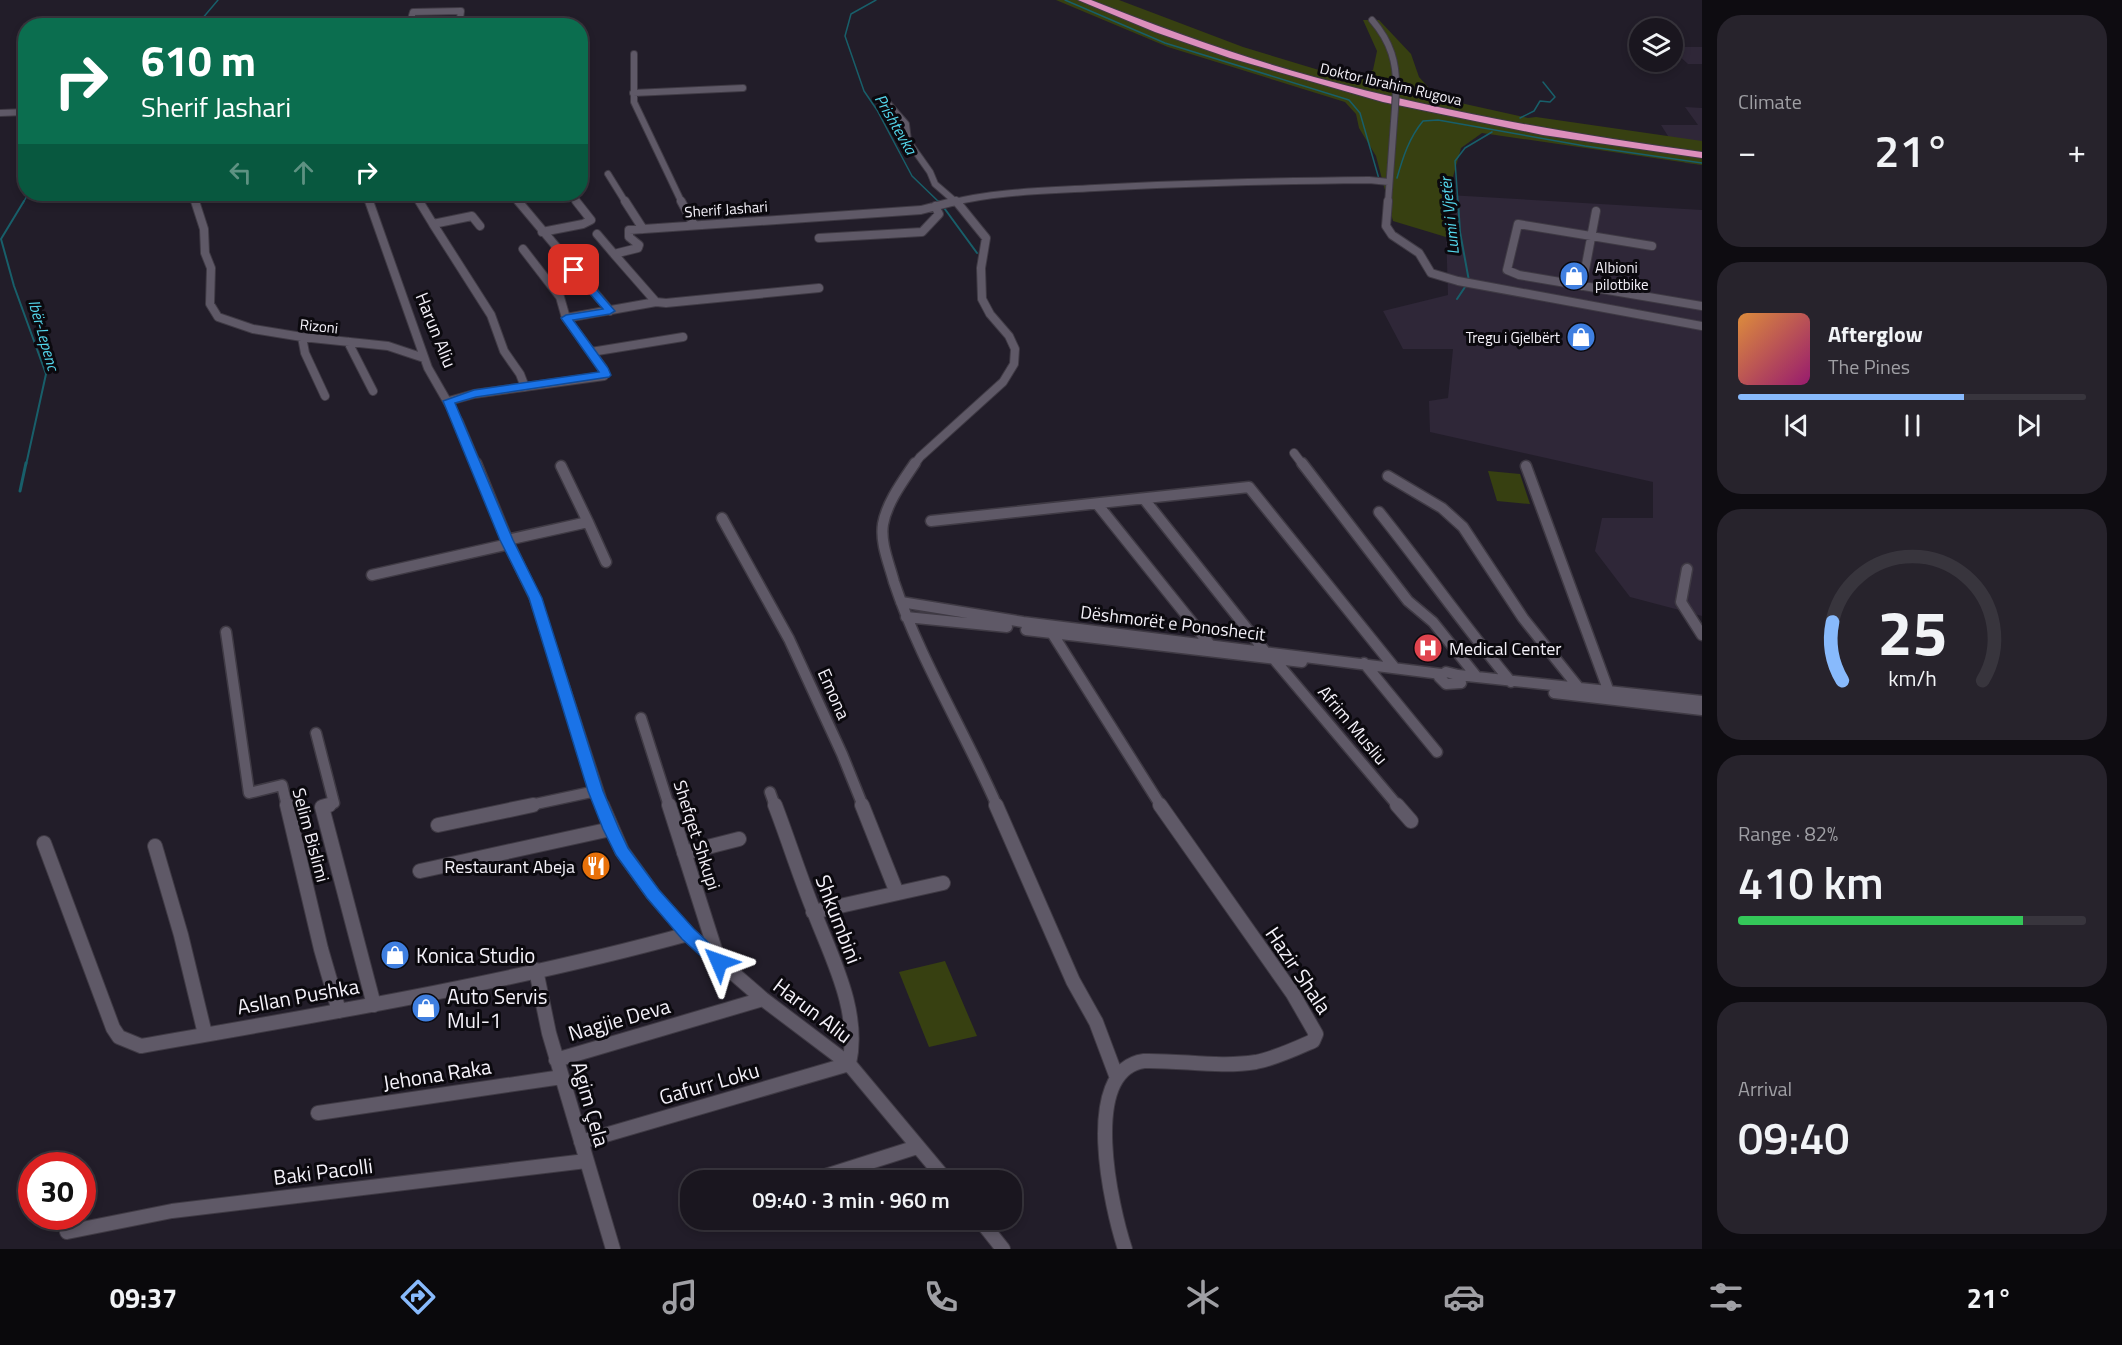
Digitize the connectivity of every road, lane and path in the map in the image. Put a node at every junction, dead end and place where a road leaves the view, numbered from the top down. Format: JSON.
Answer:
{"nodes":[{"id":1,"x":1083,"y":0,"type":"edge"},
{"id":2,"x":1094,"y":0,"type":"edge"},
{"id":3,"x":411,"y":18,"type":"edge"},
{"id":4,"x":460,"y":18,"type":"edge"},
{"id":5,"x":1372,"y":20,"type":"dead end"},
{"id":6,"x":634,"y":54,"type":"dead end"},
{"id":7,"x":743,"y":88,"type":"dead end"},
{"id":8,"x":633,"y":93,"type":"junction"},
{"id":9,"x":884,"y":99,"type":"dead end"},
{"id":10,"x":18,"y":112,"type":"edge"},
{"id":11,"x":0,"y":113,"type":"edge"},
{"id":12,"x":1702,"y":153,"type":"edge"},
{"id":13,"x":608,"y":174,"type":"dead end"},
{"id":14,"x":1389,"y":182,"type":"junction"},
{"id":15,"x":195,"y":201,"type":"edge"},
{"id":16,"x":368,"y":201,"type":"edge"},
{"id":17,"x":420,"y":201,"type":"edge"},
{"id":18,"x":519,"y":201,"type":"edge"},
{"id":19,"x":577,"y":201,"type":"edge"},
{"id":20,"x":944,"y":204,"type":"junction"},
{"id":21,"x":1596,"y":211,"type":"dead end"},
{"id":22,"x":433,"y":224,"type":"junction"},
{"id":23,"x":694,"y":225,"type":"junction"},
{"id":24,"x":480,"y":226,"type":"dead end"},
{"id":25,"x":643,"y":229,"type":"junction"},
{"id":26,"x":542,"y":232,"type":"junction"},
{"id":27,"x":597,"y":234,"type":"dead end"},
{"id":28,"x":1593,"y":236,"type":"junction"},
{"id":29,"x":819,"y":238,"type":"dead end"},
{"id":30,"x":1652,"y":246,"type":"dead end"},
{"id":31,"x":523,"y":249,"type":"dead end"},
{"id":32,"x":614,"y":254,"type":"junction"},
{"id":33,"x":1582,"y":286,"type":"junction"},
{"id":34,"x":819,"y":288,"type":"dead end"},
{"id":35,"x":656,"y":302,"type":"junction"},
{"id":36,"x":1702,"y":306,"type":"edge"},
{"id":37,"x":610,"y":311,"type":"junction"},
{"id":38,"x":566,"y":318,"type":"junction"},
{"id":39,"x":1702,"y":326,"type":"edge"},
{"id":40,"x":302,"y":338,"type":"junction"},
{"id":41,"x":683,"y":338,"type":"dead end"},
{"id":42,"x":348,"y":342,"type":"junction"},
{"id":43,"x":591,"y":352,"type":"junction"},
{"id":44,"x":424,"y":358,"type":"junction"},
{"id":45,"x":525,"y":387,"type":"junction"},
{"id":46,"x":373,"y":391,"type":"dead end"},
{"id":47,"x":325,"y":396,"type":"dead end"},
{"id":48,"x":449,"y":401,"type":"junction"},
{"id":49,"x":1294,"y":453,"type":"dead end"},
{"id":50,"x":561,"y":466,"type":"dead end"},
{"id":51,"x":1526,"y":466,"type":"dead end"},
{"id":52,"x":1388,"y":476,"type":"dead end"},
{"id":53,"x":1144,"y":500,"type":"junction"},
{"id":54,"x":1098,"y":505,"type":"junction"},
{"id":55,"x":1379,"y":512,"type":"dead end"},
{"id":56,"x":722,"y":518,"type":"dead end"},
{"id":57,"x":931,"y":521,"type":"dead end"},
{"id":58,"x":588,"y":522,"type":"junction"},
{"id":59,"x":508,"y":542,"type":"junction"},
{"id":60,"x":606,"y":562,"type":"dead end"},
{"id":61,"x":1687,"y":570,"type":"dead end"},
{"id":62,"x":372,"y":575,"type":"dead end"},
{"id":63,"x":901,"y":602,"type":"junction"},
{"id":64,"x":906,"y":617,"type":"junction"},
{"id":65,"x":1003,"y":623,"type":"junction"},
{"id":66,"x":226,"y":632,"type":"dead end"},
{"id":67,"x":1053,"y":633,"type":"junction"},
{"id":68,"x":1702,"y":635,"type":"edge"},
{"id":69,"x":1211,"y":648,"type":"junction"},
{"id":70,"x":1269,"y":654,"type":"junction"},
{"id":71,"x":1366,"y":666,"type":"junction"},
{"id":72,"x":1394,"y":667,"type":"junction"},
{"id":73,"x":1441,"y":677,"type":"junction"},
{"id":74,"x":1477,"y":677,"type":"junction"},
{"id":75,"x":1460,"y":679,"type":"junction"},
{"id":76,"x":1511,"y":682,"type":"junction"},
{"id":77,"x":1579,"y":688,"type":"junction"},
{"id":78,"x":1609,"y":692,"type":"junction"},
{"id":79,"x":1702,"y":702,"type":"edge"},
{"id":80,"x":1702,"y":710,"type":"edge"},
{"id":81,"x":641,"y":718,"type":"dead end"},
{"id":82,"x":316,"y":733,"type":"dead end"},
{"id":83,"x":1437,"y":752,"type":"dead end"},
{"id":84,"x":596,"y":791,"type":"junction"},
{"id":85,"x":771,"y":792,"type":"dead end"},
{"id":86,"x":1411,"y":821,"type":"dead end"},
{"id":87,"x":438,"y":825,"type":"dead end"},
{"id":88,"x":611,"y":829,"type":"junction"},
{"id":89,"x":739,"y":839,"type":"dead end"},
{"id":90,"x":45,"y":843,"type":"dead end"},
{"id":91,"x":155,"y":846,"type":"dead end"},
{"id":92,"x":684,"y":853,"type":"junction"},
{"id":93,"x":420,"y":871,"type":"dead end"},
{"id":94,"x":943,"y":883,"type":"dead end"},
{"id":95,"x":897,"y":892,"type":"junction"},
{"id":96,"x":813,"y":912,"type":"junction"},
{"id":97,"x":688,"y":934,"type":"junction"},
{"id":98,"x":719,"y":962,"type":"junction"},
{"id":99,"x":536,"y":970,"type":"junction"},
{"id":100,"x":763,"y":999,"type":"junction"},
{"id":101,"x":374,"y":1005,"type":"junction"},
{"id":102,"x":339,"y":1011,"type":"junction"},
{"id":103,"x":205,"y":1034,"type":"junction"},
{"id":104,"x":556,"y":1060,"type":"junction"},
{"id":105,"x":849,"y":1064,"type":"junction"},
{"id":106,"x":562,"y":1077,"type":"junction"},
{"id":107,"x":1117,"y":1078,"type":"junction"},
{"id":108,"x":318,"y":1113,"type":"dead end"},
{"id":109,"x":580,"y":1142,"type":"junction"},
{"id":110,"x":917,"y":1147,"type":"junction"},
{"id":111,"x":586,"y":1161,"type":"junction"},
{"id":112,"x":845,"y":1170,"type":"edge"},
{"id":113,"x":937,"y":1170,"type":"edge"},
{"id":114,"x":988,"y":1230,"type":"edge"},
{"id":115,"x":67,"y":1232,"type":"dead end"},
{"id":116,"x":613,"y":1249,"type":"edge"},
{"id":117,"x":1003,"y":1249,"type":"edge"},
{"id":118,"x":1125,"y":1249,"type":"edge"}],
"edges":[{"from":1,"to":12,"type":"highway","name":"Doktor Ibrahim Rugova"},
{"from":2,"to":12,"type":"highway","name":"Doktor Ibrahim Rugova"},
{"from":3,"to":4,"type":"street"},
{"from":5,"to":14,"type":"street","bridge":true},
{"from":6,"to":8,"type":"street"},
{"from":7,"to":8,"type":"street"},
{"from":8,"to":23,"type":"street"},
{"from":9,"to":20,"type":"street"},
{"from":10,"to":11,"type":"street"},
{"from":13,"to":25,"type":"street"},
{"from":14,"to":20,"type":"street","name":"Sherif Jashari"},
{"from":14,"to":39,"type":"street"},
{"from":15,"to":40,"type":"street","name":"Rizoni"},
{"from":16,"to":44,"type":"street","name":"Harun Aliu"},
{"from":17,"to":22,"type":"street"},
{"from":18,"to":26,"type":"street"},
{"from":19,"to":26,"type":"street"},
{"from":20,"to":23,"type":"street","name":"Sherif Jashari"},
{"from":20,"to":29,"type":"street"},
{"from":20,"to":63,"type":"street"},
{"from":21,"to":28,"type":"street"},
{"from":22,"to":24,"type":"street"},
{"from":22,"to":45,"type":"street"},
{"from":23,"to":25,"type":"street","name":"Sherif Jashari"},
{"from":25,"to":32,"type":"street"},
{"from":26,"to":37,"type":"street"},
{"from":27,"to":32,"type":"street"},
{"from":28,"to":30,"type":"street"},
{"from":28,"to":33,"type":"street"},
{"from":28,"to":33,"type":"street"},
{"from":31,"to":38,"type":"street"},
{"from":32,"to":35,"type":"street"},
{"from":33,"to":36,"type":"street"},
{"from":34,"to":35,"type":"street"},
{"from":35,"to":37,"type":"street"},
{"from":37,"to":38,"type":"street"},
{"from":38,"to":43,"type":"street"},
{"from":40,"to":42,"type":"street","name":"Rizoni"},
{"from":40,"to":47,"type":"street"},
{"from":41,"to":43,"type":"street"},
{"from":42,"to":44,"type":"street","name":"Rizoni"},
{"from":42,"to":46,"type":"street"},
{"from":43,"to":45,"type":"street"},
{"from":44,"to":48,"type":"street","name":"Harun Aliu"},
{"from":45,"to":48,"type":"street"},
{"from":48,"to":59,"type":"street","name":"Harun Aliu"},
{"from":49,"to":74,"type":"street"},
{"from":50,"to":58,"type":"street"},
{"from":51,"to":78,"type":"street"},
{"from":52,"to":77,"type":"street"},
{"from":53,"to":54,"type":"street"},
{"from":53,"to":70,"type":"street","name":"Afrim Musliu"},
{"from":53,"to":72,"type":"street"},
{"from":54,"to":57,"type":"street"},
{"from":54,"to":69,"type":"street"},
{"from":55,"to":76,"type":"street"},
{"from":56,"to":95,"type":"street","name":"Emona"},
{"from":58,"to":59,"type":"street"},
{"from":58,"to":60,"type":"street"},
{"from":59,"to":62,"type":"street"},
{"from":59,"to":84,"type":"street","name":"Harun Aliu"},
{"from":61,"to":68,"type":"street"},
{"from":63,"to":64,"type":"street"},
{"from":63,"to":65,"type":"street","name":"Dëshmorët e Ponoshecit"},
{"from":64,"to":65,"type":"street","name":"Dëshmorët e Ponoshecit"},
{"from":64,"to":107,"type":"street"},
{"from":65,"to":67,"type":"street","name":"Dëshmorët e Ponoshecit"},
{"from":65,"to":69,"type":"street","name":"Dëshmorët e Ponoshecit"},
{"from":66,"to":102,"type":"street","name":"Selim Bislimi"},
{"from":67,"to":69,"type":"street","name":"Dëshmorët e Ponoshecit"},
{"from":67,"to":107,"type":"street","name":"Hazir Shala"},
{"from":69,"to":70,"type":"street","name":"Dëshmorët e Ponoshecit"},
{"from":70,"to":71,"type":"street","name":"Dëshmorët e Ponoshecit"},
{"from":70,"to":86,"type":"street","name":"Afrim Musliu"},
{"from":71,"to":72,"type":"street","name":"Dëshmorët e Ponoshecit"},
{"from":71,"to":73,"type":"street","name":"Dëshmorët e Ponoshecit"},
{"from":71,"to":83,"type":"street"},
{"from":72,"to":73,"type":"street","name":"Dëshmorët e Ponoshecit"},
{"from":73,"to":75,"type":"street","name":"Dëshmorët e Ponoshecit"},
{"from":74,"to":75,"type":"street","name":"Dëshmorët e Ponoshecit"},
{"from":74,"to":76,"type":"street","name":"Dëshmorët e Ponoshecit"},
{"from":75,"to":80,"type":"street","name":"Dëshmorët e Ponoshecit"},
{"from":76,"to":77,"type":"street","name":"Dëshmorët e Ponoshecit"},
{"from":77,"to":78,"type":"street","name":"Dëshmorët e Ponoshecit"},
{"from":78,"to":79,"type":"street","name":"Dëshmorët e Ponoshecit"},
{"from":81,"to":92,"type":"street","name":"Shefqet Shkupi"},
{"from":82,"to":101,"type":"street"},
{"from":84,"to":87,"type":"street"},
{"from":84,"to":88,"type":"street","name":"Harun Aliu"},
{"from":85,"to":96,"type":"street","name":"Shkumbini"},
{"from":88,"to":93,"type":"street"},
{"from":88,"to":97,"type":"street","name":"Harun Aliu"},
{"from":89,"to":92,"type":"street"},
{"from":90,"to":103,"type":"street","name":"Asllan Pushka"},
{"from":91,"to":103,"type":"street"},
{"from":92,"to":98,"type":"street","name":"Shefqet Shkupi"},
{"from":94,"to":95,"type":"street"},
{"from":95,"to":96,"type":"street"},
{"from":96,"to":105,"type":"street","name":"Shkumbini"},
{"from":97,"to":98,"type":"street","name":"Harun Aliu"},
{"from":97,"to":99,"type":"street","name":"Asllan Pushka"},
{"from":98,"to":100,"type":"street","name":"Harun Aliu"},
{"from":99,"to":101,"type":"street","name":"Asllan Pushka"},
{"from":99,"to":104,"type":"street","name":"Agim Çela"},
{"from":100,"to":104,"type":"street","name":"Nagjie Deva"},
{"from":100,"to":105,"type":"street","name":"Harun Aliu"},
{"from":101,"to":102,"type":"street","name":"Asllan Pushka"},
{"from":102,"to":103,"type":"street","name":"Asllan Pushka"},
{"from":104,"to":106,"type":"street","name":"Agim Çela"},
{"from":105,"to":109,"type":"street","name":"Gafurr Loku"},
{"from":105,"to":110,"type":"street","name":"Harun Aliu"},
{"from":106,"to":108,"type":"street","name":"Jehona Raka"},
{"from":106,"to":109,"type":"street","name":"Agim Çela"},
{"from":107,"to":118,"type":"street"},
{"from":109,"to":111,"type":"street","name":"Agim Çela"},
{"from":110,"to":112,"type":"street"},
{"from":110,"to":113,"type":"street","name":"Harun Aliu"},
{"from":111,"to":115,"type":"street","name":"Baki Pacolli"},
{"from":111,"to":116,"type":"street","name":"Agim Çela"},
{"from":114,"to":117,"type":"street"}]}
